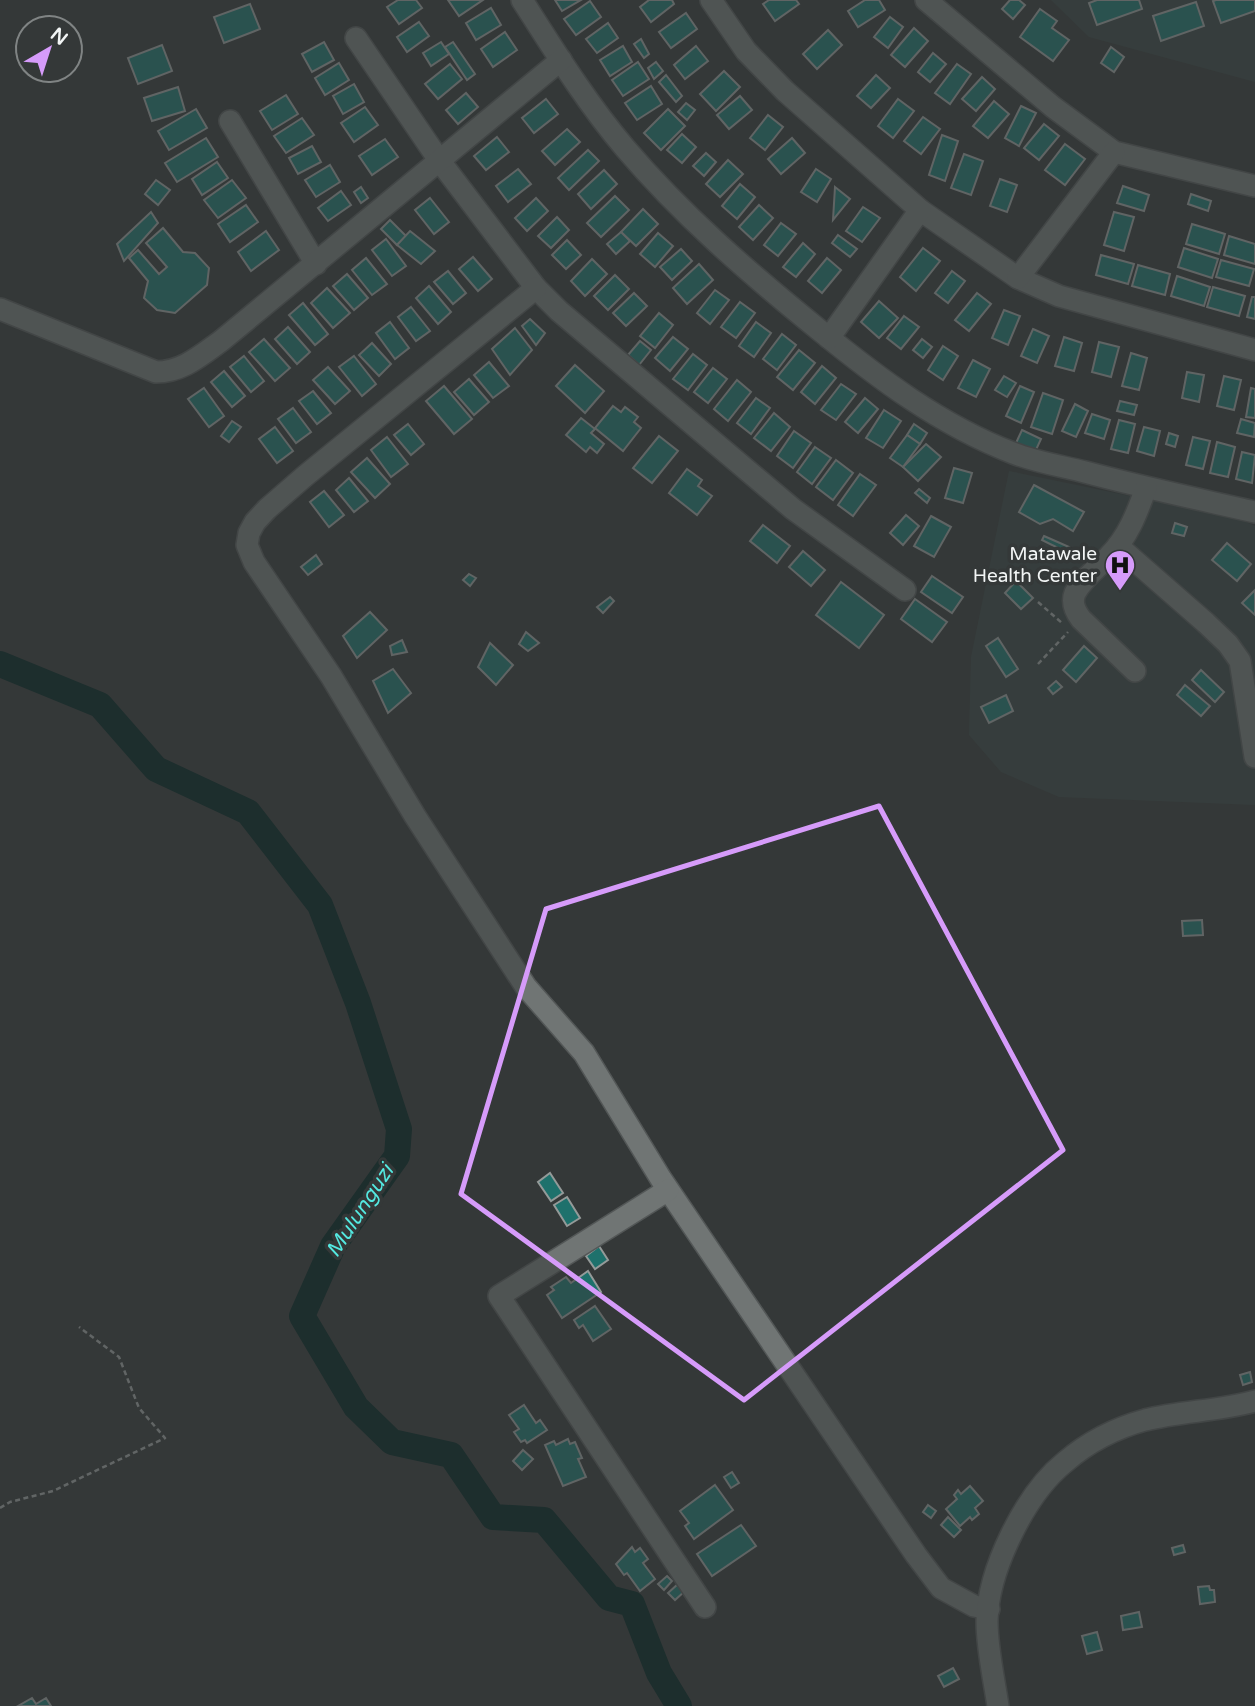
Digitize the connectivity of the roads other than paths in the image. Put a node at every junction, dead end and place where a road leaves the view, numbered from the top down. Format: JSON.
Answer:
{"nodes":[{"id":1,"x":522,"y":0,"type":"edge"},
{"id":2,"x":711,"y":0,"type":"edge"},
{"id":3,"x":926,"y":0,"type":"edge"},
{"id":4,"x":356,"y":38,"type":"dead end"},
{"id":5,"x":561,"y":60,"type":"junction"},
{"id":6,"x":230,"y":121,"type":"dead end"},
{"id":7,"x":1114,"y":152,"type":"junction"},
{"id":8,"x":439,"y":160,"type":"junction"},
{"id":9,"x":1255,"y":186,"type":"edge"},
{"id":10,"x":920,"y":209,"type":"junction"},
{"id":11,"x":316,"y":264,"type":"junction"},
{"id":12,"x":1018,"y":278,"type":"junction"},
{"id":13,"x":536,"y":288,"type":"junction"},
{"id":14,"x":0,"y":309,"type":"edge"},
{"id":15,"x":829,"y":338,"type":"junction"},
{"id":16,"x":1255,"y":350,"type":"edge"},
{"id":17,"x":1146,"y":488,"type":"junction"},
{"id":18,"x":1255,"y":512,"type":"edge"},
{"id":19,"x":1118,"y":547,"type":"junction"},
{"id":20,"x":905,"y":590,"type":"dead end"},
{"id":21,"x":1135,"y":671,"type":"dead end"},
{"id":22,"x":1255,"y":757,"type":"edge"},
{"id":23,"x":668,"y":1190,"type":"junction"},
{"id":24,"x":1255,"y":1401,"type":"edge"},
{"id":25,"x":705,"y":1607,"type":"dead end"},
{"id":26,"x":989,"y":1609,"type":"junction"},
{"id":27,"x":998,"y":1706,"type":"edge"}],
"edges":[{"from":1,"to":5,"type":"street"},
{"from":2,"to":10,"type":"street"},
{"from":3,"to":7,"type":"street"},
{"from":4,"to":8,"type":"street"},
{"from":5,"to":8,"type":"street"},
{"from":5,"to":15,"type":"street"},
{"from":6,"to":11,"type":"street"},
{"from":7,"to":9,"type":"street"},
{"from":7,"to":12,"type":"street"},
{"from":8,"to":11,"type":"street"},
{"from":8,"to":13,"type":"street"},
{"from":10,"to":12,"type":"street"},
{"from":10,"to":15,"type":"street"},
{"from":11,"to":14,"type":"street"},
{"from":12,"to":16,"type":"street"},
{"from":13,"to":20,"type":"street"},
{"from":13,"to":23,"type":"street"},
{"from":15,"to":17,"type":"street"},
{"from":17,"to":18,"type":"street"},
{"from":17,"to":19,"type":"street"},
{"from":19,"to":21,"type":"street"},
{"from":19,"to":22,"type":"street"},
{"from":23,"to":25,"type":"street"},
{"from":23,"to":26,"type":"street"},
{"from":24,"to":26,"type":"street"},
{"from":26,"to":27,"type":"street"}]}
